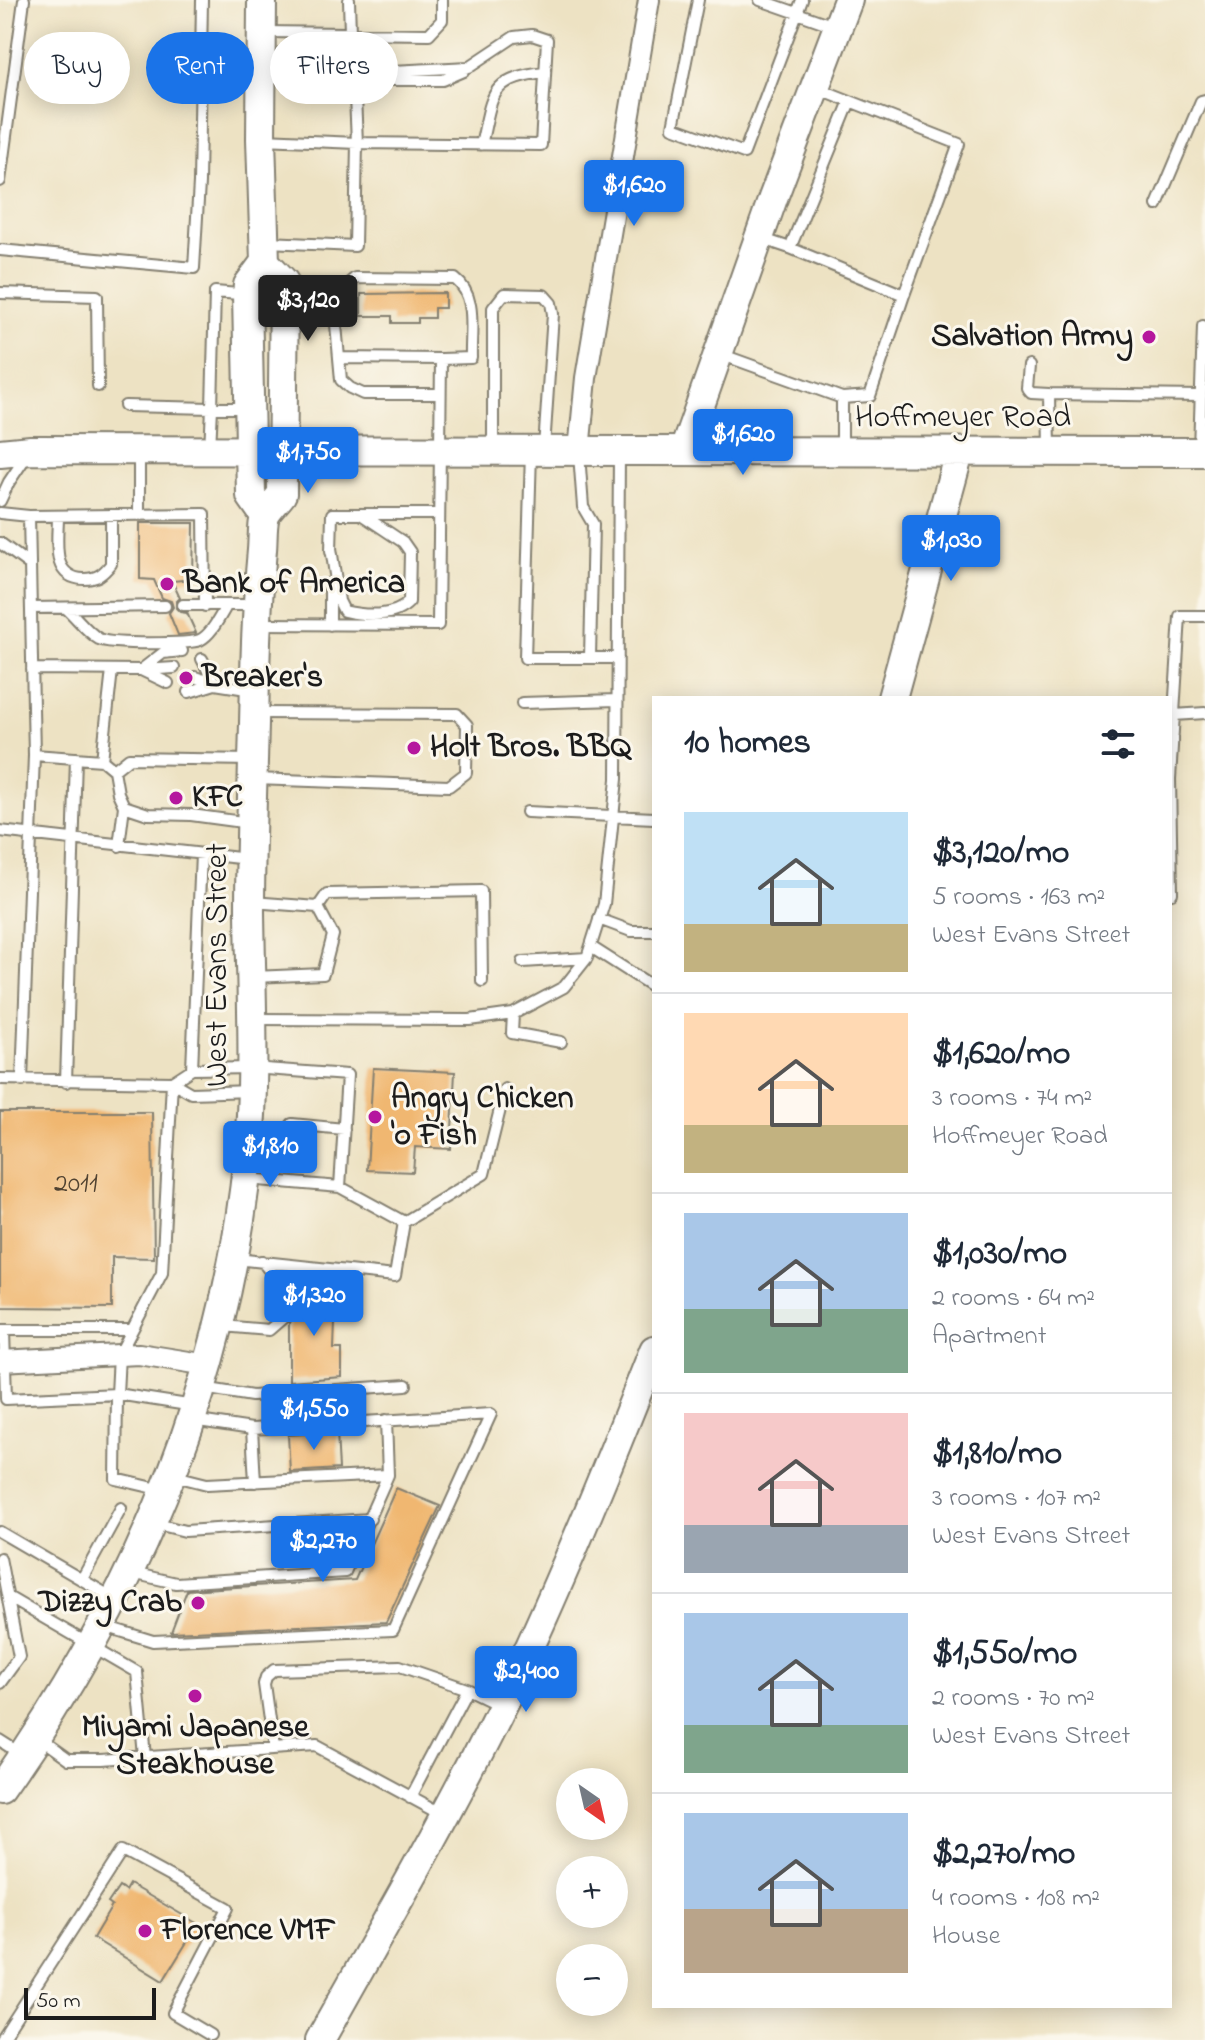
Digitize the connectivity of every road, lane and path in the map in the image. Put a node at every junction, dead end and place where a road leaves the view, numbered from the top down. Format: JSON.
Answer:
{"nodes":[{"id":1,"x":24,"y":0,"type":"edge"},
{"id":2,"x":202,"y":0,"type":"edge"},
{"id":3,"x":262,"y":0,"type":"edge"},
{"id":4,"x":349,"y":0,"type":"edge"},
{"id":5,"x":442,"y":0,"type":"edge"},
{"id":6,"x":649,"y":0,"type":"edge"},
{"id":7,"x":698,"y":0,"type":"edge"},
{"id":8,"x":760,"y":0,"type":"edge"},
{"id":9,"x":802,"y":0,"type":"edge"},
{"id":10,"x":848,"y":0,"type":"edge"},
{"id":11,"x":797,"y":12,"type":"junction"},
{"id":12,"x":838,"y":27,"type":"junction"},
{"id":13,"x":262,"y":32,"type":"junction"},
{"id":14,"x":270,"y":32,"type":"edge"},
{"id":15,"x":350,"y":32,"type":"edge"},
{"id":16,"x":398,"y":34,"type":"edge"},
{"id":17,"x":545,"y":72,"type":"junction"},
{"id":18,"x":815,"y":87,"type":"junction"},
{"id":19,"x":1205,"y":100,"type":"edge"},
{"id":20,"x":850,"y":101,"type":"junction"},
{"id":21,"x":261,"y":139,"type":"junction"},
{"id":22,"x":357,"y":143,"type":"junction"},
{"id":23,"x":481,"y":145,"type":"junction"},
{"id":24,"x":0,"y":181,"type":"edge"},
{"id":25,"x":1157,"y":205,"type":"dead end"},
{"id":26,"x":760,"y":238,"type":"junction"},
{"id":27,"x":790,"y":248,"type":"junction"},
{"id":28,"x":0,"y":250,"type":"edge"},
{"id":29,"x":265,"y":252,"type":"junction"},
{"id":30,"x":0,"y":293,"type":"edge"},
{"id":31,"x":247,"y":294,"type":"junction"},
{"id":32,"x":904,"y":295,"type":"junction"},
{"id":33,"x":283,"y":296,"type":"junction"},
{"id":34,"x":334,"y":302,"type":"junction"},
{"id":35,"x":1203,"y":326,"type":"edge"},
{"id":36,"x":718,"y":353,"type":"junction"},
{"id":37,"x":339,"y":358,"type":"junction"},
{"id":38,"x":441,"y":359,"type":"junction"},
{"id":39,"x":1029,"y":366,"type":"dead end"},
{"id":40,"x":98,"y":386,"type":"dead end"},
{"id":41,"x":440,"y":394,"type":"junction"},
{"id":42,"x":1049,"y":394,"type":"junction"},
{"id":43,"x":1201,"y":396,"type":"junction"},
{"id":44,"x":842,"y":398,"type":"junction"},
{"id":45,"x":125,"y":406,"type":"dead end"},
{"id":46,"x":212,"y":408,"type":"junction"},
{"id":47,"x":249,"y":408,"type":"junction"},
{"id":48,"x":31,"y":450,"type":"junction"},
{"id":49,"x":439,"y":450,"type":"junction"},
{"id":50,"x":493,"y":450,"type":"junction"},
{"id":51,"x":538,"y":450,"type":"junction"},
{"id":52,"x":210,"y":451,"type":"junction"},
{"id":53,"x":249,"y":451,"type":"junction"},
{"id":54,"x":282,"y":451,"type":"junction"},
{"id":55,"x":579,"y":451,"type":"junction"},
{"id":56,"x":619,"y":451,"type":"junction"},
{"id":57,"x":684,"y":451,"type":"junction"},
{"id":58,"x":139,"y":452,"type":"junction"},
{"id":59,"x":842,"y":452,"type":"junction"},
{"id":60,"x":1202,"y":452,"type":"edge"},
{"id":61,"x":0,"y":453,"type":"edge"},
{"id":62,"x":959,"y":453,"type":"junction"},
{"id":63,"x":1050,"y":453,"type":"junction"},
{"id":64,"x":0,"y":501,"type":"edge"},
{"id":65,"x":0,"y":513,"type":"edge"},
{"id":66,"x":361,"y":514,"type":"junction"},
{"id":67,"x":438,"y":514,"type":"junction"},
{"id":68,"x":111,"y":515,"type":"junction"},
{"id":69,"x":139,"y":515,"type":"junction"},
{"id":70,"x":29,"y":516,"type":"junction"},
{"id":71,"x":58,"y":516,"type":"junction"},
{"id":72,"x":265,"y":516,"type":"junction"},
{"id":73,"x":0,"y":543,"type":"edge"},
{"id":74,"x":331,"y":548,"type":"junction"},
{"id":75,"x":30,"y":565,"type":"junction"},
{"id":76,"x":183,"y":605,"type":"dead end"},
{"id":77,"x":227,"y":605,"type":"junction"},
{"id":78,"x":165,"y":606,"type":"dead end"},
{"id":79,"x":205,"y":606,"type":"junction"},
{"id":80,"x":31,"y":608,"type":"junction"},
{"id":81,"x":67,"y":609,"type":"junction"},
{"id":82,"x":257,"y":614,"type":"junction"},
{"id":83,"x":1205,"y":616,"type":"edge"},
{"id":84,"x":330,"y":625,"type":"junction"},
{"id":85,"x":182,"y":651,"type":"dead end"},
{"id":86,"x":590,"y":657,"type":"junction"},
{"id":87,"x":617,"y":658,"type":"junction"},
{"id":88,"x":202,"y":659,"type":"dead end"},
{"id":89,"x":174,"y":668,"type":"dead end"},
{"id":90,"x":32,"y":669,"type":"junction"},
{"id":91,"x":112,"y":670,"type":"junction"},
{"id":92,"x":141,"y":670,"type":"junction"},
{"id":93,"x":195,"y":677,"type":"dead end"},
{"id":94,"x":168,"y":683,"type":"dead end"},
{"id":95,"x":215,"y":684,"type":"junction"},
{"id":96,"x":189,"y":692,"type":"dead end"},
{"id":97,"x":893,"y":696,"type":"edge"},
{"id":98,"x":617,"y":700,"type":"junction"},
{"id":99,"x":255,"y":702,"type":"junction"},
{"id":100,"x":522,"y":703,"type":"dead end"},
{"id":101,"x":1205,"y":713,"type":"edge"},
{"id":102,"x":1174,"y":715,"type":"junction"},
{"id":103,"x":1172,"y":736,"type":"edge"},
{"id":104,"x":34,"y":755,"type":"junction"},
{"id":105,"x":76,"y":758,"type":"junction"},
{"id":106,"x":102,"y":760,"type":"junction"},
{"id":107,"x":114,"y":770,"type":"junction"},
{"id":108,"x":253,"y":770,"type":"junction"},
{"id":109,"x":124,"y":806,"type":"junction"},
{"id":110,"x":527,"y":812,"type":"dead end"},
{"id":111,"x":613,"y":817,"type":"junction"},
{"id":112,"x":652,"y":818,"type":"edge"},
{"id":113,"x":252,"y":824,"type":"junction"},
{"id":114,"x":0,"y":831,"type":"edge"},
{"id":115,"x":31,"y":835,"type":"junction"},
{"id":116,"x":73,"y":840,"type":"junction"},
{"id":117,"x":119,"y":846,"type":"junction"},
{"id":118,"x":201,"y":854,"type":"junction"},
{"id":119,"x":251,"y":859,"type":"junction"},
{"id":120,"x":250,"y":902,"type":"junction"},
{"id":121,"x":318,"y":907,"type":"junction"},
{"id":122,"x":599,"y":919,"type":"junction"},
{"id":123,"x":652,"y":931,"type":"edge"},
{"id":124,"x":589,"y":953,"type":"junction"},
{"id":125,"x":523,"y":962,"type":"dead end"},
{"id":126,"x":251,"y":978,"type":"junction"},
{"id":127,"x":482,"y":981,"type":"dead end"},
{"id":128,"x":652,"y":986,"type":"dead end"},
{"id":129,"x":513,"y":1014,"type":"junction"},
{"id":130,"x":252,"y":1019,"type":"junction"},
{"id":131,"x":561,"y":1042,"type":"dead end"},
{"id":132,"x":192,"y":1069,"type":"junction"},
{"id":133,"x":0,"y":1079,"type":"edge"},
{"id":134,"x":252,"y":1080,"type":"junction"},
{"id":135,"x":22,"y":1081,"type":"junction"},
{"id":136,"x":66,"y":1082,"type":"junction"},
{"id":137,"x":172,"y":1082,"type":"junction"},
{"id":138,"x":505,"y":1089,"type":"dead end"},
{"id":139,"x":292,"y":1124,"type":"dead end"},
{"id":140,"x":344,"y":1129,"type":"junction"},
{"id":141,"x":245,"y":1179,"type":"junction"},
{"id":142,"x":340,"y":1187,"type":"junction"},
{"id":143,"x":404,"y":1222,"type":"junction"},
{"id":144,"x":233,"y":1259,"type":"junction"},
{"id":145,"x":262,"y":1261,"type":"junction"},
{"id":146,"x":218,"y":1325,"type":"junction"},
{"id":147,"x":2,"y":1330,"type":"edge"},
{"id":148,"x":132,"y":1330,"type":"junction"},
{"id":149,"x":119,"y":1355,"type":"junction"},
{"id":150,"x":652,"y":1356,"type":"edge"},
{"id":151,"x":2,"y":1361,"type":"edge"},
{"id":152,"x":406,"y":1385,"type":"dead end"},
{"id":153,"x":117,"y":1394,"type":"junction"},
{"id":154,"x":199,"y":1395,"type":"junction"},
{"id":155,"x":386,"y":1420,"type":"junction"},
{"id":156,"x":252,"y":1429,"type":"junction"},
{"id":157,"x":388,"y":1475,"type":"junction"},
{"id":158,"x":255,"y":1482,"type":"junction"},
{"id":159,"x":168,"y":1483,"type":"junction"},
{"id":160,"x":121,"y":1508,"type":"dead end"},
{"id":161,"x":370,"y":1519,"type":"junction"},
{"id":162,"x":152,"y":1523,"type":"junction"},
{"id":163,"x":0,"y":1532,"type":"edge"},
{"id":164,"x":0,"y":1558,"type":"edge"},
{"id":165,"x":130,"y":1572,"type":"junction"},
{"id":166,"x":2,"y":1576,"type":"edge"},
{"id":167,"x":82,"y":1579,"type":"junction"},
{"id":168,"x":8,"y":1597,"type":"junction"},
{"id":169,"x":116,"y":1600,"type":"junction"},
{"id":170,"x":98,"y":1636,"type":"junction"},
{"id":171,"x":0,"y":1683,"type":"edge"},
{"id":172,"x":467,"y":1689,"type":"junction"},
{"id":173,"x":501,"y":1706,"type":"junction"},
{"id":174,"x":0,"y":1741,"type":"edge"},
{"id":175,"x":30,"y":1747,"type":"junction"},
{"id":176,"x":273,"y":1749,"type":"junction"},
{"id":177,"x":145,"y":1758,"type":"junction"},
{"id":178,"x":0,"y":1790,"type":"edge"},
{"id":179,"x":410,"y":1797,"type":"junction"},
{"id":180,"x":445,"y":1815,"type":"junction"},
{"id":181,"x":211,"y":2038,"type":"edge"},
{"id":182,"x":1,"y":2040,"type":"edge"},
{"id":183,"x":320,"y":2040,"type":"edge"}],
"edges":[{"from":1,"to":24,"type":"lane"},
{"from":2,"to":28,"type":"lane"},
{"from":3,"to":13,"type":"main road","name":"West Evans Street"},
{"from":4,"to":15,"type":"lane"},
{"from":5,"to":16,"type":"lane"},
{"from":6,"to":55,"type":"street"},
{"from":7,"to":11,"type":"lane"},
{"from":8,"to":11,"type":"lane"},
{"from":9,"to":11,"type":"lane"},
{"from":10,"to":12,"type":"main road"},
{"from":11,"to":12,"type":"lane"},
{"from":12,"to":18,"type":"main road"},
{"from":13,"to":14,"type":"lane"},
{"from":13,"to":21,"type":"main road","name":"West Evans Street"},
{"from":17,"to":22,"type":"lane"},
{"from":17,"to":23,"type":"lane"},
{"from":17,"to":23,"type":"lane"},
{"from":18,"to":20,"type":"lane"},
{"from":18,"to":26,"type":"main road"},
{"from":19,"to":25,"type":"lane"},
{"from":20,"to":27,"type":"lane"},
{"from":20,"to":32,"type":"lane"},
{"from":21,"to":22,"type":"lane"},
{"from":21,"to":29,"type":"main road","name":"West Evans Street"},
{"from":22,"to":23,"type":"lane"},
{"from":22,"to":29,"type":"lane"},
{"from":26,"to":27,"type":"lane"},
{"from":26,"to":36,"type":"main road"},
{"from":27,"to":32,"type":"lane"},
{"from":29,"to":31,"type":"main road"},
{"from":29,"to":33,"type":"main road","name":"West Evans Street"},
{"from":30,"to":40,"type":"lane"},
{"from":31,"to":33,"type":"lane"},
{"from":31,"to":46,"type":"lane"},
{"from":31,"to":47,"type":"main road","name":"West Evans Street"},
{"from":32,"to":44,"type":"lane"},
{"from":33,"to":34,"type":"lane"},
{"from":33,"to":54,"type":"main road","name":"West Evans Street"},
{"from":34,"to":37,"type":"lane"},
{"from":34,"to":38,"type":"lane"},
{"from":35,"to":43,"type":"lane"},
{"from":36,"to":44,"type":"lane"},
{"from":36,"to":57,"type":"main road"},
{"from":37,"to":38,"type":"lane"},
{"from":37,"to":41,"type":"lane"},
{"from":38,"to":41,"type":"lane"},
{"from":39,"to":42,"type":"lane"},
{"from":41,"to":49,"type":"lane"},
{"from":42,"to":43,"type":"lane"},
{"from":42,"to":63,"type":"lane"},
{"from":43,"to":60,"type":"lane"},
{"from":44,"to":59,"type":"lane"},
{"from":45,"to":46,"type":"lane"},
{"from":46,"to":47,"type":"lane"},
{"from":46,"to":52,"type":"lane"},
{"from":47,"to":53,"type":"main road","name":"West Evans Street"},
{"from":48,"to":58,"type":"main road","name":"Hoffmeyer Road"},
{"from":48,"to":61,"type":"main road","name":"Hoffmeyer Road"},
{"from":48,"to":64,"type":"lane"},
{"from":49,"to":50,"type":"main road","name":"Hoffmeyer Road"},
{"from":49,"to":54,"type":"main road","name":"Hoffmeyer Road"},
{"from":49,"to":67,"type":"lane"},
{"from":50,"to":51,"type":"main road","name":"Hoffmeyer Road"},
{"from":50,"to":51,"type":"lane"},
{"from":51,"to":55,"type":"main road","name":"Hoffmeyer Road"},
{"from":51,"to":86,"type":"lane"},
{"from":52,"to":53,"type":"main road","name":"Hoffmeyer Road"},
{"from":52,"to":58,"type":"main road","name":"Hoffmeyer Road"},
{"from":53,"to":54,"type":"main road","name":"Hoffmeyer Road"},
{"from":53,"to":72,"type":"main road","name":"West Evans Street"},
{"from":54,"to":72,"type":"main road","name":"West Evans Street"},
{"from":55,"to":56,"type":"main road","name":"Hoffmeyer Road"},
{"from":55,"to":86,"type":"lane"},
{"from":56,"to":57,"type":"main road","name":"Hoffmeyer Road"},
{"from":56,"to":87,"type":"lane"},
{"from":57,"to":59,"type":"main road","name":"Hoffmeyer Road"},
{"from":58,"to":69,"type":"lane"},
{"from":59,"to":62,"type":"main road","name":"Hoffmeyer Road"},
{"from":60,"to":63,"type":"main road","name":"Hoffmeyer Road"},
{"from":62,"to":63,"type":"main road","name":"Hoffmeyer Road"},
{"from":62,"to":97,"type":"main road"},
{"from":65,"to":70,"type":"lane"},
{"from":66,"to":67,"type":"lane"},
{"from":66,"to":74,"type":"lane"},
{"from":66,"to":74,"type":"lane"},
{"from":67,"to":84,"type":"lane"},
{"from":68,"to":69,"type":"lane"},
{"from":68,"to":71,"type":"lane"},
{"from":68,"to":71,"type":"lane"},
{"from":69,"to":79,"type":"lane"},
{"from":70,"to":71,"type":"lane"},
{"from":70,"to":75,"type":"lane"},
{"from":72,"to":82,"type":"main road","name":"West Evans Street"},
{"from":73,"to":75,"type":"lane"},
{"from":74,"to":84,"type":"lane"},
{"from":75,"to":80,"type":"lane"},
{"from":76,"to":79,"type":"lane"},
{"from":77,"to":79,"type":"lane"},
{"from":77,"to":81,"type":"lane"},
{"from":77,"to":82,"type":"lane"},
{"from":78,"to":81,"type":"lane"},
{"from":80,"to":81,"type":"lane"},
{"from":80,"to":90,"type":"lane"},
{"from":82,"to":84,"type":"lane"},
{"from":82,"to":99,"type":"main road","name":"West Evans Street"},
{"from":83,"to":102,"type":"lane"},
{"from":85,"to":92,"type":"lane"},
{"from":86,"to":87,"type":"lane"},
{"from":87,"to":98,"type":"lane"},
{"from":88,"to":95,"type":"lane"},
{"from":89,"to":92,"type":"lane"},
{"from":90,"to":91,"type":"lane"},
{"from":90,"to":104,"type":"lane"},
{"from":91,"to":92,"type":"lane"},
{"from":91,"to":106,"type":"lane"},
{"from":92,"to":94,"type":"lane"},
{"from":93,"to":95,"type":"lane"},
{"from":95,"to":96,"type":"lane"},
{"from":95,"to":99,"type":"lane"},
{"from":98,"to":100,"type":"lane"},
{"from":98,"to":111,"type":"lane"},
{"from":99,"to":108,"type":"main road","name":"West Evans Street"},
{"from":99,"to":108,"type":"lane"},
{"from":101,"to":102,"type":"lane"},
{"from":102,"to":103,"type":"lane"},
{"from":104,"to":105,"type":"lane"},
{"from":104,"to":115,"type":"lane"},
{"from":105,"to":106,"type":"lane"},
{"from":105,"to":116,"type":"lane"},
{"from":106,"to":107,"type":"lane"},
{"from":107,"to":108,"type":"lane"},
{"from":107,"to":109,"type":"lane"},
{"from":108,"to":113,"type":"main road","name":"West Evans Street"},
{"from":109,"to":113,"type":"lane"},
{"from":109,"to":117,"type":"lane"},
{"from":110,"to":111,"type":"lane"},
{"from":111,"to":112,"type":"lane"},
{"from":111,"to":122,"type":"lane"},
{"from":113,"to":119,"type":"main road","name":"West Evans Street"},
{"from":114,"to":115,"type":"lane"},
{"from":115,"to":116,"type":"lane"},
{"from":115,"to":135,"type":"lane"},
{"from":116,"to":117,"type":"lane"},
{"from":116,"to":136,"type":"lane"},
{"from":117,"to":118,"type":"lane"},
{"from":118,"to":119,"type":"lane"},
{"from":118,"to":132,"type":"lane"},
{"from":119,"to":120,"type":"main road","name":"West Evans Street"},
{"from":120,"to":121,"type":"lane"},
{"from":120,"to":126,"type":"main road","name":"West Evans Street"},
{"from":121,"to":126,"type":"lane"},
{"from":121,"to":127,"type":"lane"},
{"from":122,"to":123,"type":"lane"},
{"from":122,"to":124,"type":"lane"},
{"from":124,"to":125,"type":"lane"},
{"from":124,"to":128,"type":"lane"},
{"from":124,"to":129,"type":"lane"},
{"from":126,"to":130,"type":"main road","name":"West Evans Street"},
{"from":129,"to":130,"type":"lane"},
{"from":129,"to":131,"type":"lane"},
{"from":130,"to":134,"type":"main road","name":"West Evans Street"},
{"from":132,"to":134,"type":"lane"},
{"from":132,"to":137,"type":"lane"},
{"from":133,"to":135,"type":"lane"},
{"from":134,"to":137,"type":"lane"},
{"from":134,"to":140,"type":"lane"},
{"from":134,"to":141,"type":"main road","name":"West Evans Street"},
{"from":135,"to":136,"type":"lane"},
{"from":136,"to":137,"type":"lane"},
{"from":137,"to":148,"type":"lane"},
{"from":138,"to":143,"type":"lane"},
{"from":139,"to":140,"type":"lane"},
{"from":140,"to":142,"type":"lane"},
{"from":141,"to":142,"type":"lane"},
{"from":141,"to":144,"type":"main road","name":"West Evans Street"},
{"from":142,"to":143,"type":"lane"},
{"from":143,"to":145,"type":"lane"},
{"from":144,"to":145,"type":"lane"},
{"from":144,"to":146,"type":"main road","name":"West Evans Street"},
{"from":145,"to":146,"type":"lane"},
{"from":146,"to":154,"type":"main road","name":"West Evans Street"},
{"from":147,"to":148,"type":"lane"},
{"from":147,"to":151,"type":"lane"},
{"from":148,"to":149,"type":"lane"},
{"from":149,"to":151,"type":"street"},
{"from":149,"to":153,"type":"lane"},
{"from":149,"to":154,"type":"street"},
{"from":150,"to":173,"type":"main road"},
{"from":151,"to":153,"type":"lane"},
{"from":152,"to":154,"type":"lane"},
{"from":153,"to":154,"type":"lane"},
{"from":153,"to":159,"type":"lane"},
{"from":154,"to":156,"type":"lane"},
{"from":154,"to":159,"type":"main road","name":"West Evans Street"},
{"from":155,"to":156,"type":"lane"},
{"from":155,"to":157,"type":"lane"},
{"from":155,"to":170,"type":"lane"},
{"from":156,"to":158,"type":"lane"},
{"from":157,"to":158,"type":"lane"},
{"from":157,"to":161,"type":"lane"},
{"from":158,"to":159,"type":"lane"},
{"from":159,"to":162,"type":"main road","name":"West Evans Street"},
{"from":160,"to":167,"type":"lane"},
{"from":161,"to":162,"type":"lane"},
{"from":161,"to":165,"type":"lane"},
{"from":162,"to":165,"type":"main road","name":"West Evans Street"},
{"from":163,"to":167,"type":"lane"},
{"from":164,"to":166,"type":"lane"},
{"from":165,"to":169,"type":"main road","name":"West Evans Street"},
{"from":166,"to":168,"type":"lane"},
{"from":167,"to":169,"type":"lane"},
{"from":168,"to":170,"type":"lane"},
{"from":168,"to":171,"type":"lane"},
{"from":169,"to":170,"type":"main road","name":"West Evans Street"},
{"from":170,"to":175,"type":"main road","name":"West Evans Street"},
{"from":170,"to":177,"type":"lane"},
{"from":172,"to":173,"type":"lane"},
{"from":172,"to":176,"type":"lane"},
{"from":172,"to":179,"type":"lane"},
{"from":173,"to":180,"type":"main road"},
{"from":174,"to":175,"type":"lane"},
{"from":175,"to":177,"type":"lane"},
{"from":175,"to":178,"type":"main road","name":"West Evans Street"},
{"from":176,"to":177,"type":"lane"},
{"from":176,"to":179,"type":"lane"},
{"from":179,"to":180,"type":"lane"},
{"from":180,"to":183,"type":"main road"},
{"from":181,"to":182,"type":"lane"}]}
